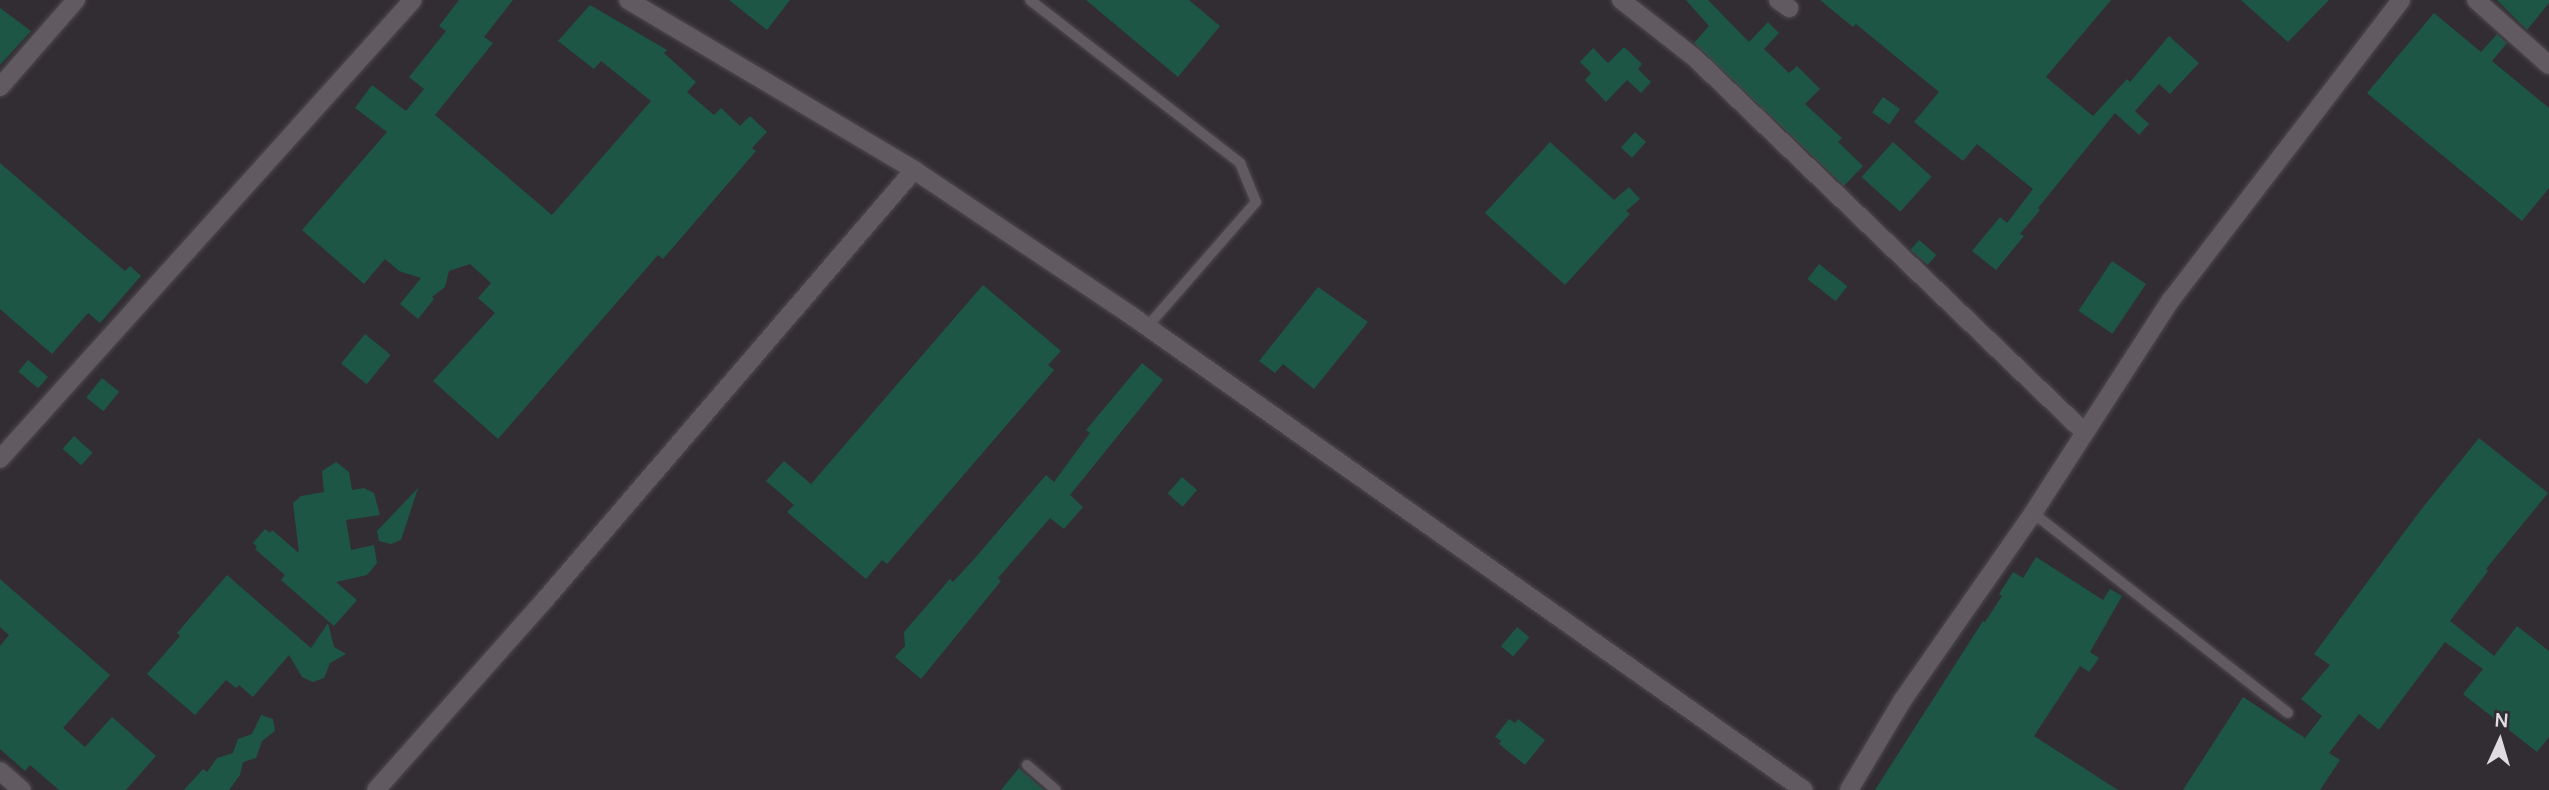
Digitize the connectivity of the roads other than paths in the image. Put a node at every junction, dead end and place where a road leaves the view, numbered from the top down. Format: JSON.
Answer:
{"nodes":[{"id":1,"x":76,"y":0,"type":"edge"},
{"id":2,"x":413,"y":0,"type":"edge"},
{"id":3,"x":628,"y":0,"type":"edge"},
{"id":4,"x":1030,"y":0,"type":"edge"},
{"id":5,"x":1621,"y":0,"type":"edge"},
{"id":6,"x":2402,"y":0,"type":"edge"},
{"id":7,"x":2476,"y":0,"type":"edge"},
{"id":8,"x":2549,"y":65,"type":"edge"},
{"id":9,"x":0,"y":87,"type":"edge"},
{"id":10,"x":914,"y":170,"type":"junction"},
{"id":11,"x":1147,"y":327,"type":"junction"},
{"id":12,"x":2084,"y":432,"type":"junction"},
{"id":13,"x":0,"y":459,"type":"edge"},
{"id":14,"x":2033,"y":513,"type":"junction"},
{"id":15,"x":2288,"y":713,"type":"dead end"},
{"id":16,"x":1027,"y":765,"type":"dead end"},
{"id":17,"x":0,"y":771,"type":"edge"},
{"id":18,"x":22,"y":790,"type":"edge"},
{"id":19,"x":376,"y":790,"type":"edge"},
{"id":20,"x":1056,"y":790,"type":"edge"},
{"id":21,"x":1804,"y":790,"type":"edge"},
{"id":22,"x":1849,"y":790,"type":"edge"}],
"edges":[{"from":1,"to":9,"type":"street"},
{"from":2,"to":13,"type":"street"},
{"from":3,"to":10,"type":"street"},
{"from":4,"to":11,"type":"lane"},
{"from":5,"to":12,"type":"street"},
{"from":6,"to":12,"type":"street"},
{"from":7,"to":8,"type":"street"},
{"from":10,"to":11,"type":"street"},
{"from":10,"to":19,"type":"street"},
{"from":11,"to":21,"type":"street"},
{"from":12,"to":14,"type":"street"},
{"from":14,"to":15,"type":"lane"},
{"from":14,"to":22,"type":"street"},
{"from":16,"to":20,"type":"lane"},
{"from":17,"to":18,"type":"street"}]}
